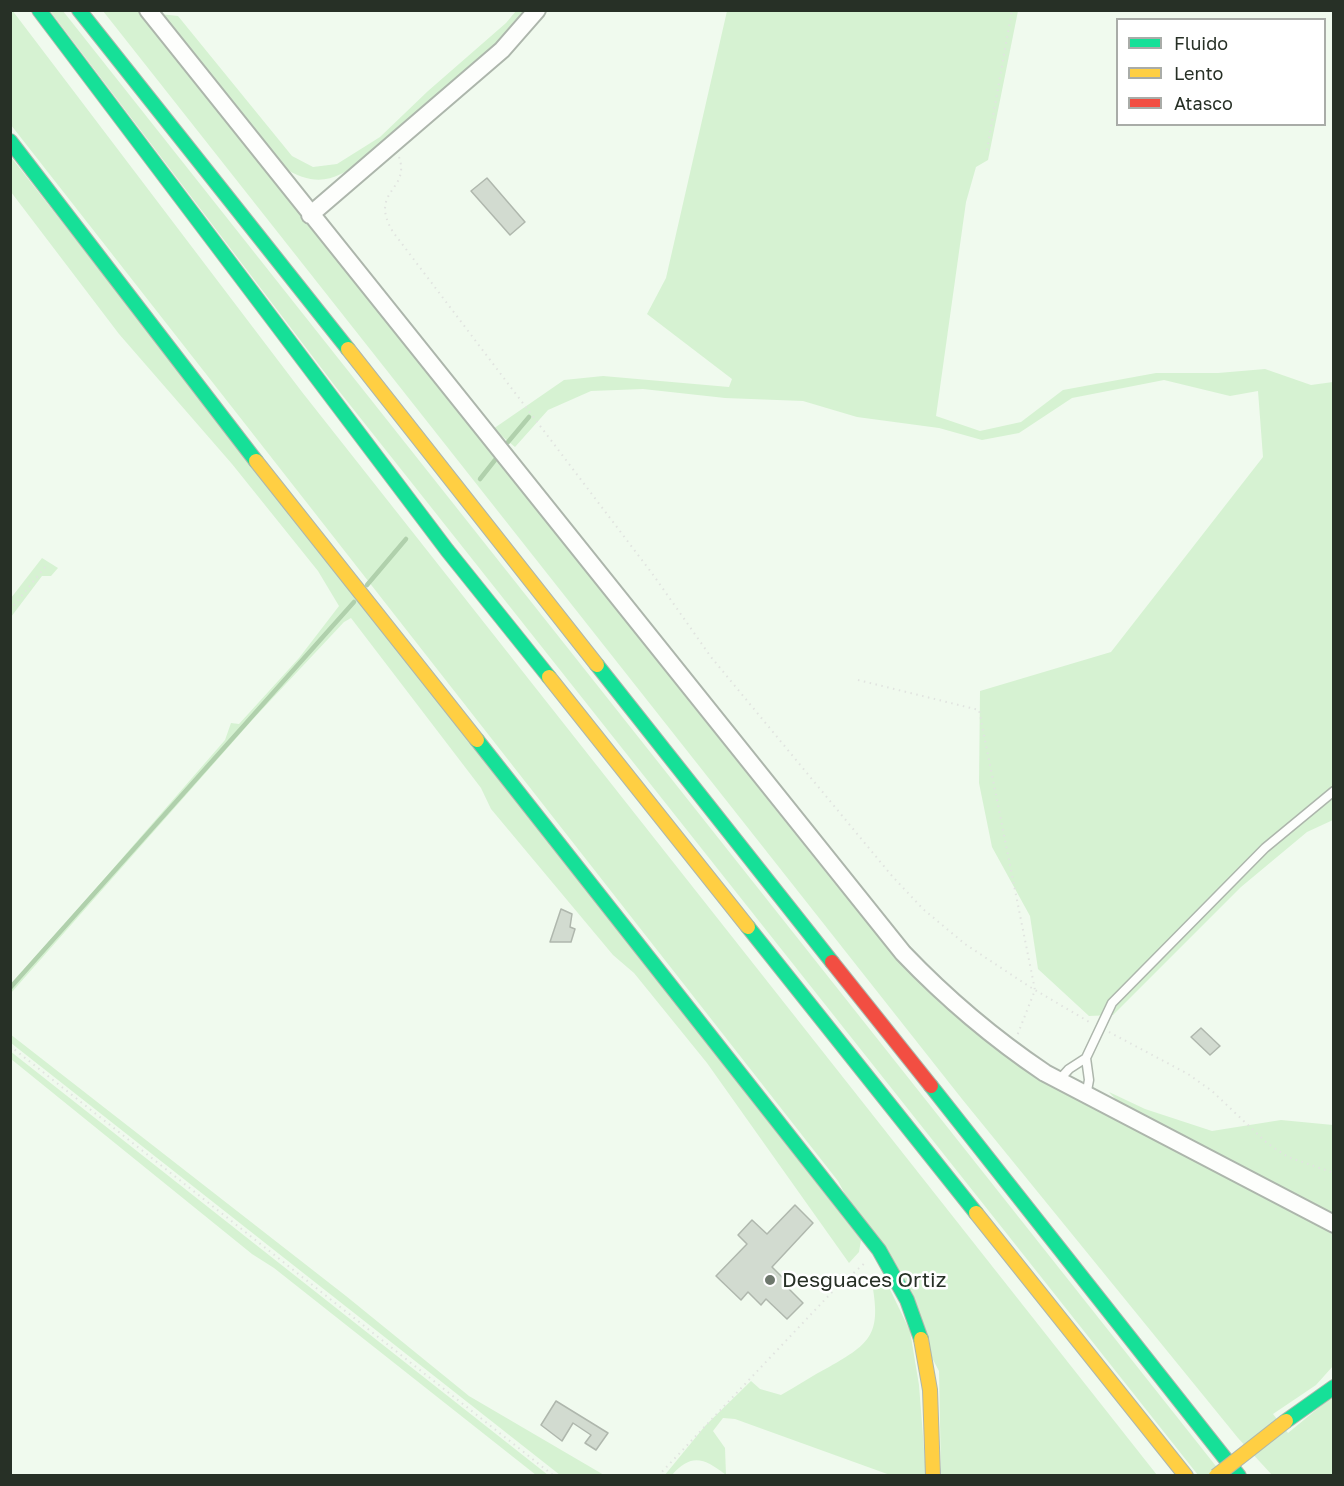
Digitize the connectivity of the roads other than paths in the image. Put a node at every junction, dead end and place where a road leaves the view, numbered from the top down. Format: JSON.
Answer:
{"nodes":[{"id":1,"x":39,"y":10,"type":"edge"},
{"id":2,"x":79,"y":10,"type":"edge"},
{"id":3,"x":148,"y":10,"type":"edge"},
{"id":4,"x":537,"y":10,"type":"edge"},
{"id":5,"x":10,"y":141,"type":"edge"},
{"id":6,"x":310,"y":215,"type":"junction"},
{"id":7,"x":1334,"y":791,"type":"edge"},
{"id":8,"x":1086,"y":1058,"type":"junction"},
{"id":9,"x":1059,"y":1080,"type":"junction"},
{"id":10,"x":1086,"y":1096,"type":"junction"},
{"id":11,"x":1334,"y":1224,"type":"edge"},
{"id":12,"x":1143,"y":1354,"type":"junction"},
{"id":13,"x":1334,"y":1377,"type":"edge"},
{"id":14,"x":1334,"y":1387,"type":"edge"},
{"id":15,"x":1316,"y":1398,"type":"junction"},
{"id":16,"x":1251,"y":1468,"type":"dead end"},
{"id":17,"x":1182,"y":1472,"type":"edge"},
{"id":18,"x":933,"y":1476,"type":"edge"},
{"id":19,"x":1216,"y":1476,"type":"edge"},
{"id":20,"x":1239,"y":1476,"type":"edge"}],
"edges":[{"from":1,"to":17,"type":"main road"},
{"from":2,"to":12,"type":"main road"},
{"from":3,"to":6,"type":"street"},
{"from":4,"to":6,"type":"street"},
{"from":5,"to":18,"type":"main road"},
{"from":6,"to":9,"type":"street"},
{"from":7,"to":8,"type":"lane"},
{"from":8,"to":9,"type":"lane"},
{"from":8,"to":10,"type":"lane"},
{"from":9,"to":10,"type":"street"},
{"from":10,"to":11,"type":"street"},
{"from":12,"to":16,"type":"main road"},
{"from":12,"to":20,"type":"main road"},
{"from":13,"to":15,"type":"main road"},
{"from":14,"to":15,"type":"main road"},
{"from":15,"to":19,"type":"main road","bridge":true}]}
